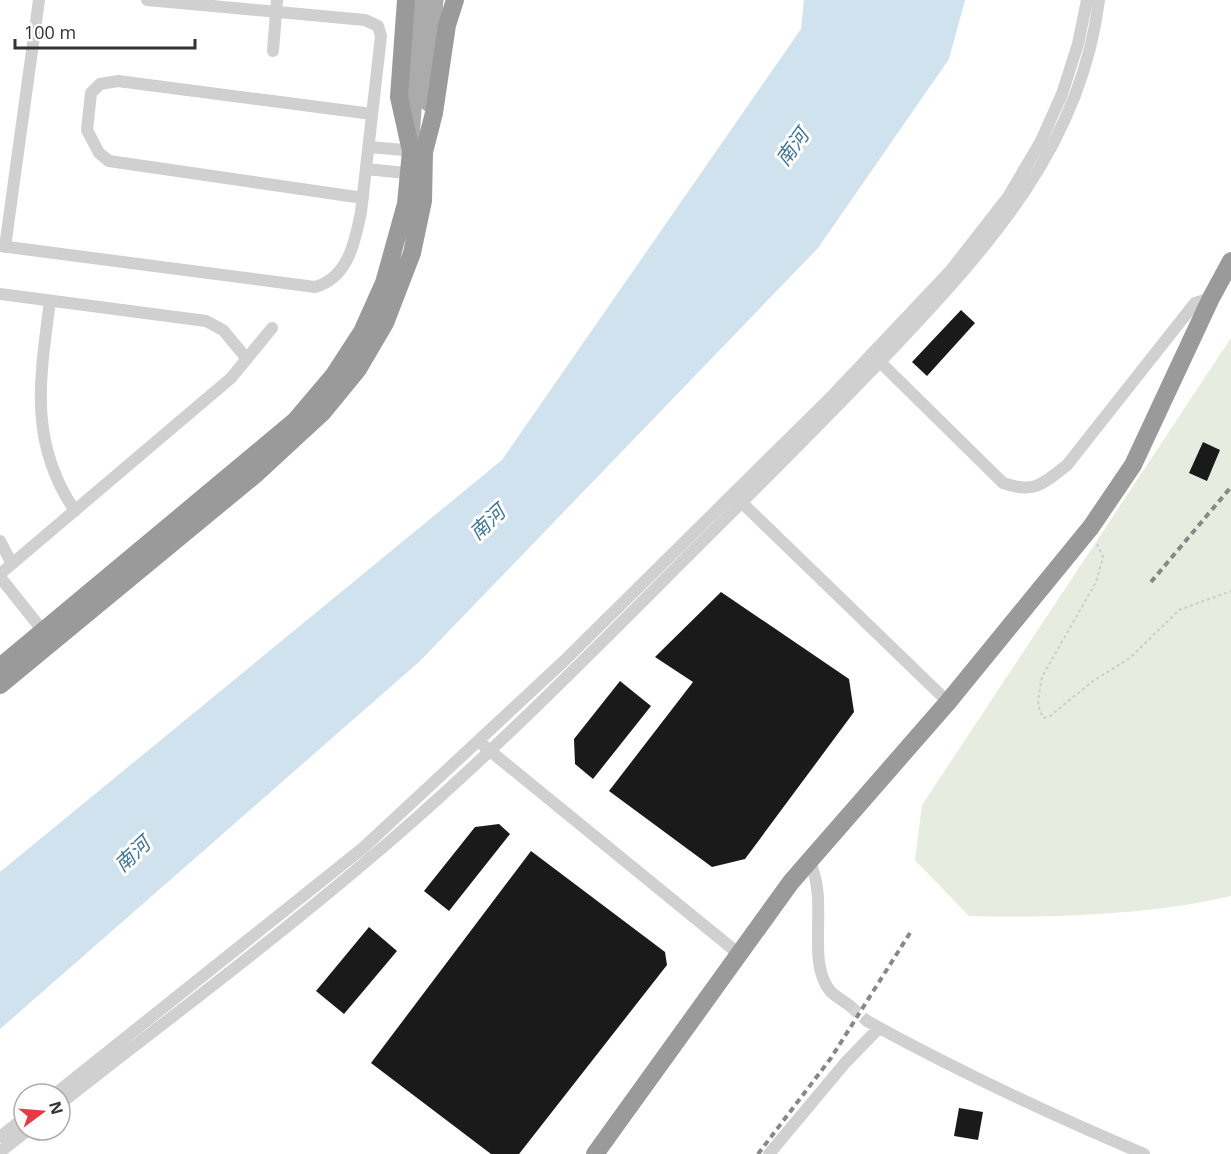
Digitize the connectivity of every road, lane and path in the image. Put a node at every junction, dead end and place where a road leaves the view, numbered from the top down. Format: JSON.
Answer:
{"nodes":[{"id":1,"x":39,"y":0,"type":"edge"},
{"id":2,"x":147,"y":0,"type":"edge"},
{"id":3,"x":406,"y":0,"type":"edge"},
{"id":4,"x":422,"y":0,"type":"edge"},
{"id":5,"x":436,"y":0,"type":"edge"},
{"id":6,"x":455,"y":0,"type":"edge"},
{"id":7,"x":1087,"y":0,"type":"edge"},
{"id":8,"x":1099,"y":0,"type":"edge"},
{"id":9,"x":189,"y":3,"type":"edge"},
{"id":10,"x":277,"y":6,"type":"edge"},
{"id":11,"x":273,"y":51,"type":"dead end"},
{"id":12,"x":372,"y":114,"type":"junction"},
{"id":13,"x":369,"y":147,"type":"junction"},
{"id":14,"x":417,"y":151,"type":"junction"},
{"id":15,"x":366,"y":169,"type":"junction"},
{"id":16,"x":417,"y":174,"type":"junction"},
{"id":17,"x":363,"y":198,"type":"junction"},
{"id":18,"x":3,"y":246,"type":"edge"},
{"id":19,"x":1231,"y":261,"type":"edge"},
{"id":20,"x":0,"y":294,"type":"edge"},
{"id":21,"x":1211,"y":298,"type":"junction"},
{"id":22,"x":50,"y":301,"type":"junction"},
{"id":23,"x":272,"y":328,"type":"dead end"},
{"id":24,"x":876,"y":358,"type":"junction"},
{"id":25,"x":247,"y":359,"type":"junction"},
{"id":26,"x":738,"y":498,"type":"junction"},
{"id":27,"x":75,"y":511,"type":"junction"},
{"id":28,"x":1091,"y":527,"type":"junction"},
{"id":29,"x":0,"y":541,"type":"edge"},
{"id":30,"x":12,"y":564,"type":"junction"},
{"id":31,"x":0,"y":575,"type":"edge"},
{"id":32,"x":1231,"y":591,"type":"edge"},
{"id":33,"x":43,"y":631,"type":"junction"},
{"id":34,"x":0,"y":667,"type":"edge"},
{"id":35,"x":0,"y":685,"type":"edge"},
{"id":36,"x":944,"y":699,"type":"junction"},
{"id":37,"x":478,"y":741,"type":"junction"},
{"id":38,"x":489,"y":750,"type":"junction"},
{"id":39,"x":809,"y":861,"type":"junction"},
{"id":40,"x":735,"y":951,"type":"junction"},
{"id":41,"x":849,"y":1005,"type":"tunnel mouth"},
{"id":42,"x":867,"y":1021,"type":"tunnel mouth"},
{"id":43,"x":879,"y":1028,"type":"junction"},
{"id":44,"x":70,"y":1082,"type":"edge"},
{"id":45,"x":72,"y":1094,"type":"edge"},
{"id":46,"x":12,"y":1128,"type":"edge"},
{"id":47,"x":0,"y":1137,"type":"edge"},
{"id":48,"x":13,"y":1142,"type":"edge"},
{"id":49,"x":0,"y":1152,"type":"edge"},
{"id":50,"x":580,"y":1154,"type":"edge"},
{"id":51,"x":595,"y":1154,"type":"edge"},
{"id":52,"x":769,"y":1154,"type":"edge"},
{"id":53,"x":1144,"y":1154,"type":"edge"}],
"edges":[{"from":1,"to":18,"type":"street"},
{"from":2,"to":9,"type":"street"},
{"from":3,"to":14,"type":"highway"},
{"from":4,"to":14,"type":"main road"},
{"from":5,"to":14,"type":"main road"},
{"from":6,"to":14,"type":"highway"},
{"from":7,"to":24,"type":"street"},
{"from":8,"to":24,"type":"street"},
{"from":9,"to":10,"type":"street"},
{"from":10,"to":11,"type":"street"},
{"from":10,"to":12,"type":"street"},
{"from":12,"to":13,"type":"street"},
{"from":12,"to":17,"type":"street"},
{"from":13,"to":14,"type":"street"},
{"from":13,"to":15,"type":"street"},
{"from":14,"to":16,"type":"highway"},
{"from":15,"to":16,"type":"street"},
{"from":15,"to":17,"type":"street"},
{"from":16,"to":33,"type":"highway"},
{"from":16,"to":35,"type":"highway"},
{"from":17,"to":18,"type":"street"},
{"from":19,"to":21,"type":"highway"},
{"from":20,"to":22,"type":"street"},
{"from":21,"to":24,"type":"street"},
{"from":21,"to":28,"type":"highway"},
{"from":22,"to":25,"type":"street"},
{"from":22,"to":27,"type":"street"},
{"from":23,"to":25,"type":"street"},
{"from":24,"to":26,"type":"street"},
{"from":25,"to":27,"type":"street"},
{"from":26,"to":36,"type":"street"},
{"from":26,"to":37,"type":"street"},
{"from":26,"to":38,"type":"street"},
{"from":27,"to":30,"type":"street"},
{"from":28,"to":32,"type":"path"},
{"from":28,"to":36,"type":"highway"},
{"from":29,"to":30,"type":"street"},
{"from":30,"to":31,"type":"street"},
{"from":31,"to":33,"type":"street"},
{"from":33,"to":34,"type":"highway"},
{"from":36,"to":39,"type":"highway"},
{"from":36,"to":40,"type":"highway"},
{"from":37,"to":38,"type":"street"},
{"from":37,"to":44,"type":"street"},
{"from":38,"to":40,"type":"street"},
{"from":38,"to":45,"type":"street"},
{"from":39,"to":40,"type":"highway"},
{"from":39,"to":41,"type":"street"},
{"from":40,"to":50,"type":"highway"},
{"from":40,"to":51,"type":"highway"},
{"from":42,"to":43,"type":"street"},
{"from":43,"to":52,"type":"street"},
{"from":43,"to":53,"type":"street"},
{"from":46,"to":47,"type":"street"},
{"from":48,"to":49,"type":"street"}]}
